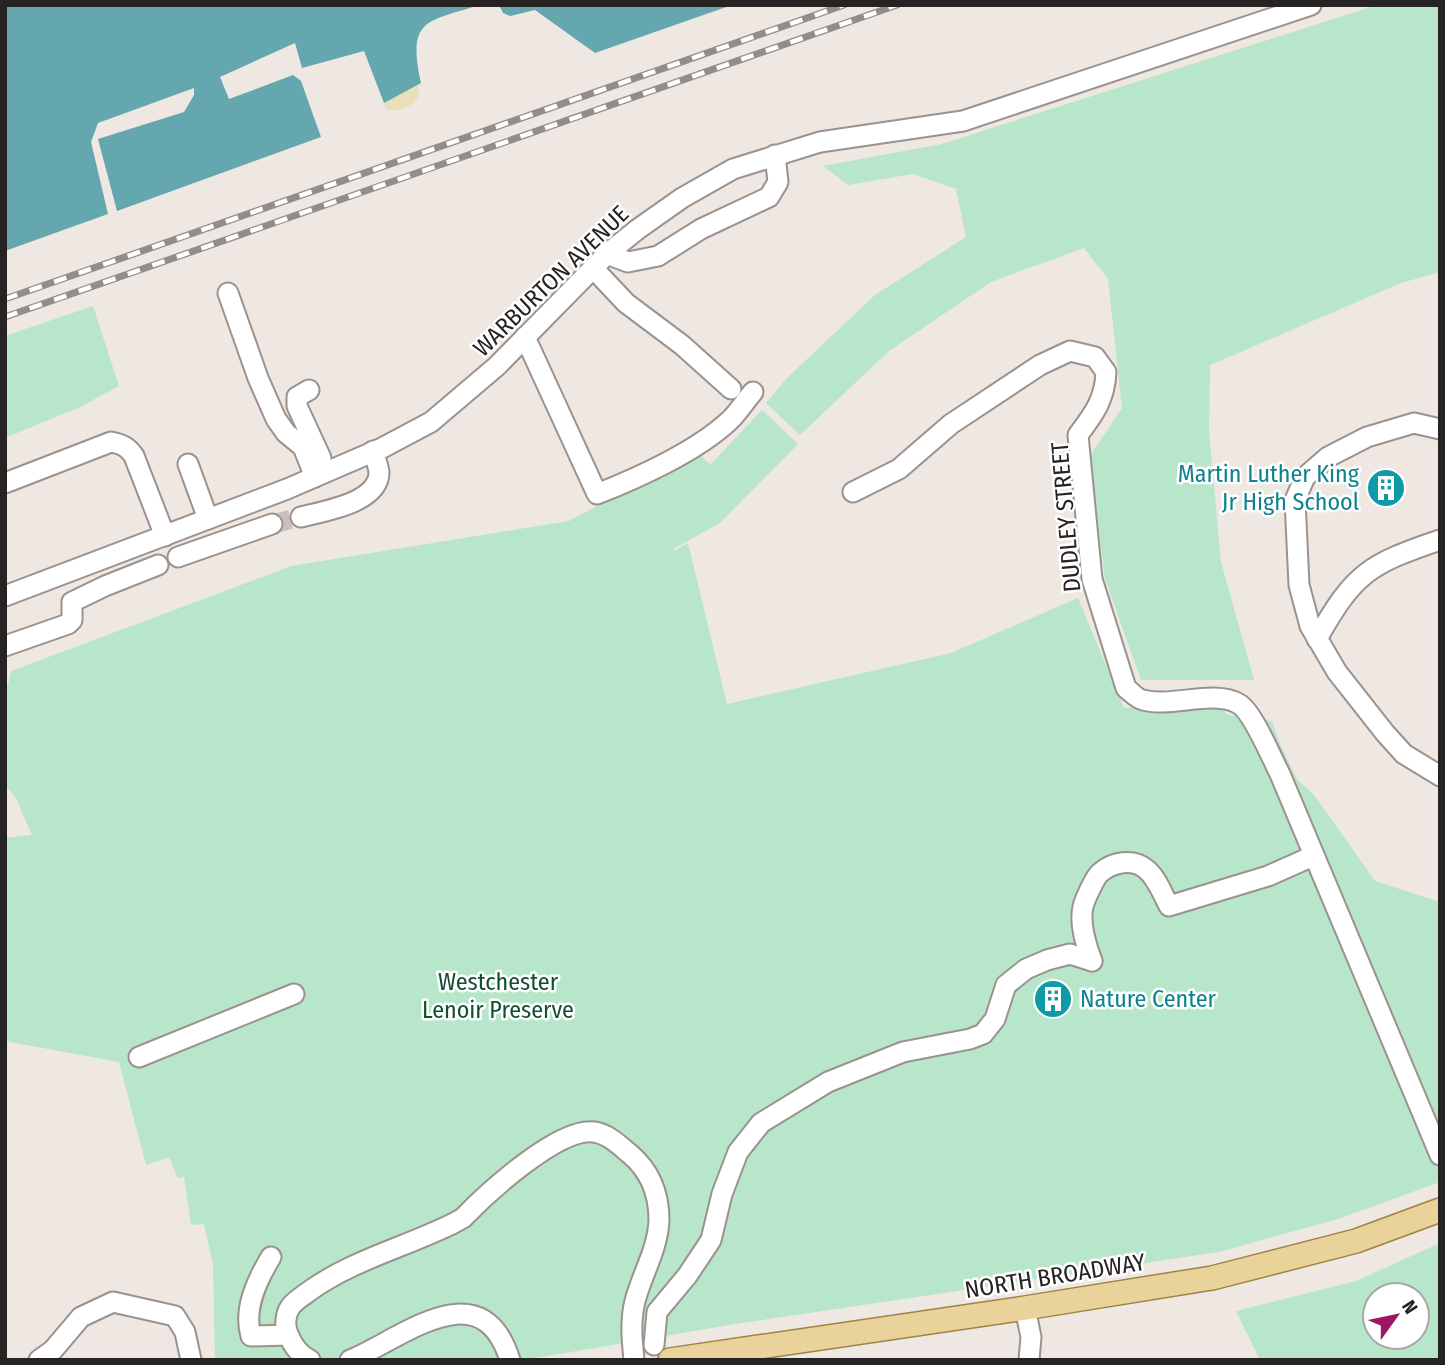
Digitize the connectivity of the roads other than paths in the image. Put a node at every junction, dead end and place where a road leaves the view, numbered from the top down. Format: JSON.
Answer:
{"nodes":[{"id":1,"x":1311,"y":5,"type":"edge"},
{"id":2,"x":775,"y":155,"type":"junction"},
{"id":3,"x":600,"y":261,"type":"junction"},
{"id":4,"x":228,"y":292,"type":"dead end"},
{"id":5,"x":525,"y":337,"type":"junction"},
{"id":6,"x":731,"y":389,"type":"dead end"},
{"id":7,"x":309,"y":390,"type":"dead end"},
{"id":8,"x":753,"y":392,"type":"dead end"},
{"id":9,"x":1440,"y":429,"type":"edge"},
{"id":10,"x":373,"y":452,"type":"junction"},
{"id":11,"x":188,"y":464,"type":"dead end"},
{"id":12,"x":321,"y":474,"type":"junction"},
{"id":13,"x":5,"y":483,"type":"edge"},
{"id":14,"x":853,"y":492,"type":"dead end"},
{"id":15,"x":301,"y":517,"type":"tunnel mouth"},
{"id":16,"x":208,"y":519,"type":"junction"},
{"id":17,"x":272,"y":524,"type":"tunnel mouth"},
{"id":18,"x":165,"y":536,"type":"junction"},
{"id":19,"x":1440,"y":540,"type":"edge"},
{"id":20,"x":178,"y":557,"type":"dead end"},
{"id":21,"x":158,"y":565,"type":"dead end"},
{"id":22,"x":5,"y":596,"type":"edge"},
{"id":23,"x":1317,"y":639,"type":"junction"},
{"id":24,"x":5,"y":646,"type":"edge"},
{"id":25,"x":1440,"y":776,"type":"edge"},
{"id":26,"x":1313,"y":856,"type":"junction"},
{"id":27,"x":294,"y":994,"type":"dead end"},
{"id":28,"x":139,"y":1057,"type":"dead end"},
{"id":29,"x":1440,"y":1155,"type":"edge"},
{"id":30,"x":1440,"y":1210,"type":"edge"},
{"id":31,"x":271,"y":1257,"type":"dead end"},
{"id":32,"x":1025,"y":1308,"type":"junction"},
{"id":33,"x":288,"y":1335,"type":"junction"},
{"id":34,"x":662,"y":1352,"type":"edge"},
{"id":35,"x":1035,"y":1355,"type":"edge"},
{"id":36,"x":39,"y":1360,"type":"edge"},
{"id":37,"x":191,"y":1360,"type":"edge"},
{"id":38,"x":310,"y":1360,"type":"edge"},
{"id":39,"x":350,"y":1360,"type":"edge"},
{"id":40,"x":510,"y":1360,"type":"edge"},
{"id":41,"x":634,"y":1360,"type":"edge"}],
"edges":[{"from":1,"to":2,"type":"street","name":"WARBURTON AVENUE"},
{"from":2,"to":3,"type":"street","name":"WARBURTON AVENUE"},
{"from":2,"to":3,"type":"street"},
{"from":3,"to":5,"type":"street","name":"WARBURTON AVENUE"},
{"from":3,"to":6,"type":"street"},
{"from":4,"to":12,"type":"street"},
{"from":5,"to":8,"type":"street"},
{"from":5,"to":10,"type":"street","name":"WARBURTON AVENUE"},
{"from":7,"to":12,"type":"street"},
{"from":9,"to":23,"type":"street"},
{"from":10,"to":12,"type":"street","name":"WARBURTON AVENUE"},
{"from":10,"to":15,"type":"street"},
{"from":11,"to":16,"type":"street"},
{"from":12,"to":16,"type":"street","name":"WARBURTON AVENUE"},
{"from":13,"to":18,"type":"street"},
{"from":14,"to":26,"type":"street","name":"DUDLEY STREET"},
{"from":16,"to":18,"type":"street","name":"WARBURTON AVENUE"},
{"from":17,"to":20,"type":"street"},
{"from":18,"to":22,"type":"street","name":"WARBURTON AVENUE"},
{"from":19,"to":23,"type":"street"},
{"from":21,"to":24,"type":"street"},
{"from":23,"to":25,"type":"street"},
{"from":26,"to":29,"type":"street","name":"DUDLEY STREET"},
{"from":26,"to":34,"type":"street"},
{"from":27,"to":28,"type":"street"},
{"from":30,"to":32,"type":"main road","name":"NORTH BROADWAY"},
{"from":31,"to":33,"type":"street"},
{"from":32,"to":34,"type":"main road","name":"NORTH BROADWAY"},
{"from":32,"to":35,"type":"street"},
{"from":33,"to":38,"type":"street"},
{"from":33,"to":41,"type":"street"},
{"from":36,"to":37,"type":"street"},
{"from":39,"to":40,"type":"street"}]}
